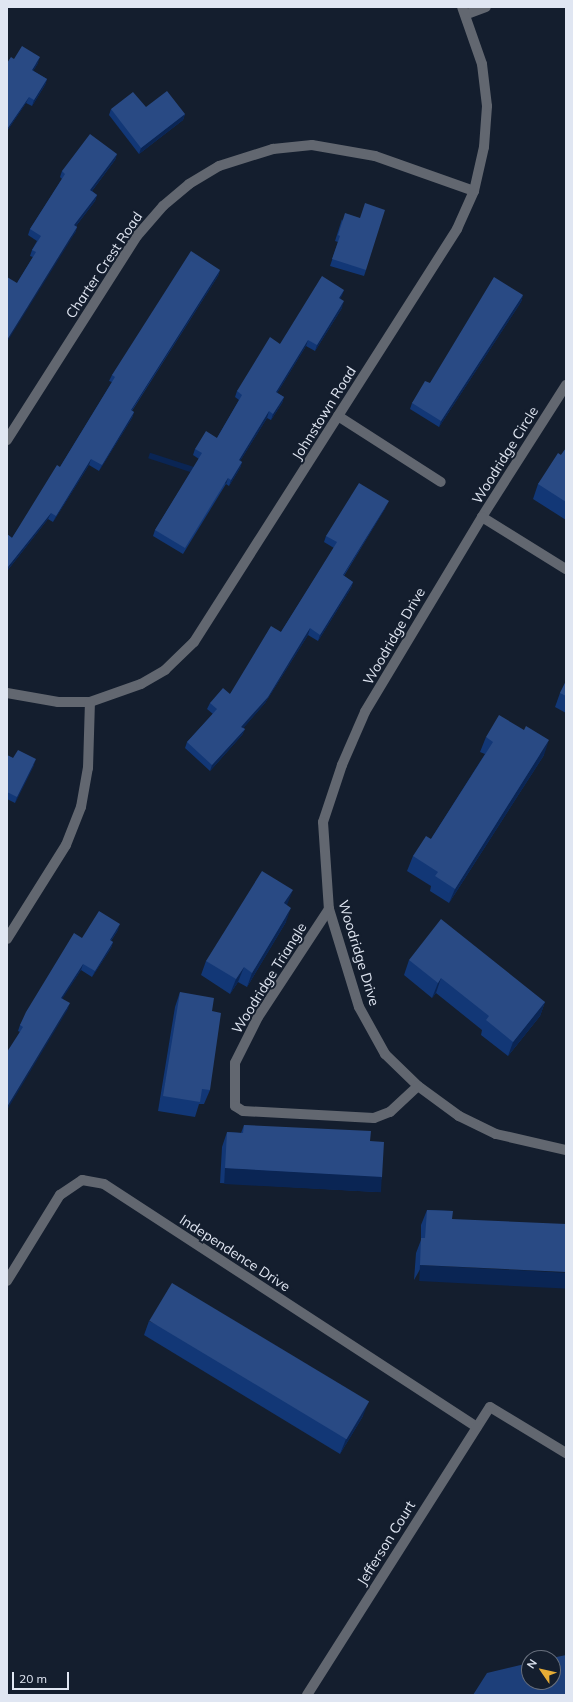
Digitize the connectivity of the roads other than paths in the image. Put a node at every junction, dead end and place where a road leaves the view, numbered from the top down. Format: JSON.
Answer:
{"nodes":[{"id":1,"x":486,"y":7,"type":"edge"},
{"id":2,"x":465,"y":11,"type":"edge"},
{"id":3,"x":474,"y":191,"type":"junction"},
{"id":4,"x":566,"y":385,"type":"edge"},
{"id":5,"x":338,"y":416,"type":"junction"},
{"id":6,"x":7,"y":440,"type":"edge"},
{"id":7,"x":441,"y":482,"type":"dead end"},
{"id":8,"x":482,"y":517,"type":"junction"},
{"id":9,"x":566,"y":570,"type":"edge"},
{"id":10,"x":7,"y":693,"type":"edge"},
{"id":11,"x":90,"y":702,"type":"junction"},
{"id":12,"x":329,"y":909,"type":"junction"},
{"id":13,"x":7,"y":939,"type":"edge"},
{"id":14,"x":418,"y":1086,"type":"junction"},
{"id":15,"x":566,"y":1150,"type":"edge"},
{"id":16,"x":7,"y":1280,"type":"edge"},
{"id":17,"x":476,"y":1427,"type":"junction"},
{"id":18,"x":566,"y":1453,"type":"edge"},
{"id":19,"x":307,"y":1695,"type":"edge"}],
"edges":[{"from":1,"to":2,"type":"street","name":"Johnstown Road"},
{"from":2,"to":3,"type":"street","name":"Johnstown Road"},
{"from":3,"to":5,"type":"street","name":"Johnstown Road"},
{"from":3,"to":6,"type":"street","name":"Charter Crest Road"},
{"from":4,"to":8,"type":"street","name":"Woodridge Circle"},
{"from":5,"to":7,"type":"street"},
{"from":5,"to":11,"type":"street","name":"Johnstown Road"},
{"from":8,"to":9,"type":"street","name":"Woodridge Circle"},
{"from":8,"to":12,"type":"street","name":"Woodridge Drive"},
{"from":10,"to":11,"type":"street","name":"Johnstown Road"},
{"from":11,"to":13,"type":"street"},
{"from":12,"to":14,"type":"street","name":"Woodridge Drive"},
{"from":12,"to":14,"type":"street","name":"Woodridge Triangle"},
{"from":14,"to":15,"type":"street","name":"Woodridge Drive"},
{"from":16,"to":17,"type":"street","name":"Independence Drive"},
{"from":17,"to":18,"type":"street","name":"Jefferson Court"},
{"from":17,"to":19,"type":"street","name":"Jefferson Court"}]}
